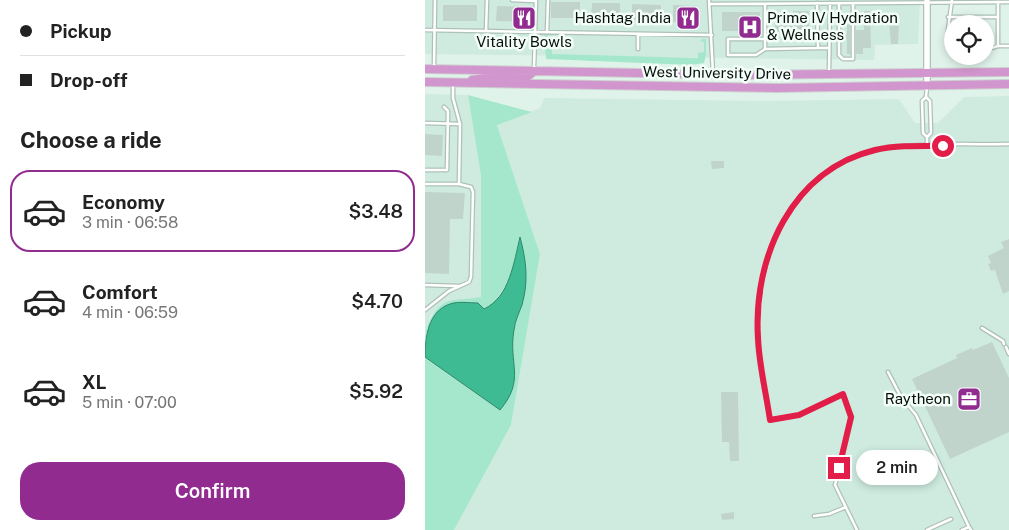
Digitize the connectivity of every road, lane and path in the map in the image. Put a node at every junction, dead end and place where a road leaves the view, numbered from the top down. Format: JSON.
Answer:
{"nodes":[{"id":1,"x":435,"y":0,"type":"edge"},
{"id":2,"x":487,"y":0,"type":"edge"},
{"id":3,"x":511,"y":0,"type":"edge"},
{"id":4,"x":536,"y":0,"type":"edge"},
{"id":5,"x":549,"y":0,"type":"edge"},
{"id":6,"x":709,"y":0,"type":"edge"},
{"id":7,"x":927,"y":1,"type":"edge"},
{"id":8,"x":952,"y":1,"type":"edge"},
{"id":9,"x":998,"y":2,"type":"junction"},
{"id":10,"x":1009,"y":2,"type":"edge"},
{"id":11,"x":839,"y":3,"type":"junction"},
{"id":12,"x":853,"y":3,"type":"junction"},
{"id":13,"x":710,"y":4,"type":"junction"},
{"id":14,"x":765,"y":4,"type":"junction"},
{"id":15,"x":817,"y":4,"type":"junction"},
{"id":16,"x":830,"y":4,"type":"junction"},
{"id":17,"x":948,"y":15,"type":"edge"},
{"id":18,"x":994,"y":17,"type":"edge"},
{"id":19,"x":998,"y":17,"type":"junction"},
{"id":20,"x":425,"y":30,"type":"edge"},
{"id":21,"x":434,"y":30,"type":"junction"},
{"id":22,"x":486,"y":31,"type":"junction"},
{"id":23,"x":535,"y":32,"type":"junction"},
{"id":24,"x":547,"y":32,"type":"junction"},
{"id":25,"x":638,"y":34,"type":"junction"},
{"id":26,"x":712,"y":35,"type":"junction"},
{"id":27,"x":765,"y":39,"type":"junction"},
{"id":28,"x":998,"y":46,"type":"junction"},
{"id":29,"x":1009,"y":46,"type":"edge"},
{"id":30,"x":994,"y":47,"type":"edge"},
{"id":31,"x":818,"y":48,"type":"junction"},
{"id":32,"x":830,"y":48,"type":"junction"},
{"id":33,"x":638,"y":49,"type":"dead end"},
{"id":34,"x":765,"y":49,"type":"junction"},
{"id":35,"x":425,"y":69,"type":"edge"},
{"id":36,"x":434,"y":69,"type":"junction"},
{"id":37,"x":534,"y":71,"type":"junction"},
{"id":38,"x":1009,"y":72,"type":"edge"},
{"id":39,"x":927,"y":74,"type":"junction"},
{"id":40,"x":713,"y":75,"type":"junction"},
{"id":41,"x":829,"y":75,"type":"junction"},
{"id":42,"x":425,"y":82,"type":"edge"},
{"id":43,"x":456,"y":83,"type":"junction"},
{"id":44,"x":927,"y":84,"type":"junction"},
{"id":45,"x":1009,"y":84,"type":"edge"},
{"id":46,"x":534,"y":85,"type":"junction"},
{"id":47,"x":630,"y":86,"type":"junction"},
{"id":48,"x":713,"y":87,"type":"junction"},
{"id":49,"x":926,"y":98,"type":"junction"},
{"id":50,"x":444,"y":107,"type":"dead end"},
{"id":51,"x":425,"y":123,"type":"edge"},
{"id":52,"x":448,"y":124,"type":"junction"},
{"id":53,"x":460,"y":124,"type":"junction"},
{"id":54,"x":927,"y":137,"type":"junction"},
{"id":55,"x":1009,"y":144,"type":"edge"},
{"id":56,"x":927,"y":146,"type":"junction"},
{"id":57,"x":425,"y":170,"type":"edge"},
{"id":58,"x":425,"y":184,"type":"edge"},
{"id":59,"x":459,"y":184,"type":"junction"},
{"id":60,"x":425,"y":285,"type":"edge"},
{"id":61,"x":462,"y":286,"type":"junction"},
{"id":62,"x":425,"y":310,"type":"edge"},
{"id":63,"x":982,"y":328,"type":"dead end"},
{"id":64,"x":1009,"y":354,"type":"edge"},
{"id":65,"x":888,"y":372,"type":"dead end"},
{"id":66,"x":846,"y":507,"type":"junction"},
{"id":67,"x":814,"y":516,"type":"dead end"},
{"id":68,"x":951,"y":519,"type":"dead end"},
{"id":69,"x":970,"y":528,"type":"edge"},
{"id":70,"x":857,"y":530,"type":"edge"},
{"id":71,"x":927,"y":530,"type":"edge"},
{"id":72,"x":962,"y":530,"type":"edge"}],
"edges":[{"from":1,"to":21,"type":"lane"},
{"from":2,"to":22,"type":"lane"},
{"from":3,"to":4,"type":"lane"},
{"from":4,"to":23,"type":"lane"},
{"from":5,"to":24,"type":"lane"},
{"from":6,"to":13,"type":"lane"},
{"from":7,"to":8,"type":"lane"},
{"from":7,"to":12,"type":"lane"},
{"from":7,"to":39,"type":"street"},
{"from":8,"to":9,"type":"lane"},
{"from":8,"to":17,"type":"lane"},
{"from":9,"to":10,"type":"lane"},
{"from":9,"to":19,"type":"lane"},
{"from":11,"to":12,"type":"lane"},
{"from":11,"to":12,"type":"lane"},
{"from":11,"to":16,"type":"lane"},
{"from":13,"to":14,"type":"lane"},
{"from":13,"to":26,"type":"lane"},
{"from":14,"to":15,"type":"lane"},
{"from":14,"to":27,"type":"lane"},
{"from":15,"to":16,"type":"lane"},
{"from":15,"to":31,"type":"lane"},
{"from":16,"to":32,"type":"lane"},
{"from":18,"to":19,"type":"lane"},
{"from":19,"to":28,"type":"lane"},
{"from":20,"to":21,"type":"lane"},
{"from":21,"to":22,"type":"lane"},
{"from":21,"to":36,"type":"lane"},
{"from":22,"to":23,"type":"lane"},
{"from":23,"to":24,"type":"lane"},
{"from":23,"to":37,"type":"lane"},
{"from":24,"to":25,"type":"lane"},
{"from":25,"to":26,"type":"lane"},
{"from":25,"to":33,"type":"lane"},
{"from":26,"to":40,"type":"lane"},
{"from":27,"to":34,"type":"lane"},
{"from":27,"to":34,"type":"lane"},
{"from":28,"to":29,"type":"lane"},
{"from":28,"to":30,"type":"lane"},
{"from":31,"to":32,"type":"lane"},
{"from":31,"to":34,"type":"lane"},
{"from":32,"to":41,"type":"lane"},
{"from":35,"to":36,"type":"highway","name":"West University Drive"},
{"from":36,"to":37,"type":"highway","name":"West University Drive"},
{"from":37,"to":40,"type":"highway","name":"West University Drive"},
{"from":37,"to":43,"type":"highway"},
{"from":37,"to":46,"type":"highway"},
{"from":38,"to":39,"type":"highway","name":"West University Drive"},
{"from":39,"to":41,"type":"highway","name":"West University Drive"},
{"from":39,"to":44,"type":"street"},
{"from":40,"to":41,"type":"highway","name":"West University Drive"},
{"from":40,"to":47,"type":"highway"},
{"from":40,"to":48,"type":"highway"},
{"from":42,"to":43,"type":"highway","name":"West University Drive"},
{"from":43,"to":46,"type":"highway","name":"West University Drive"},
{"from":43,"to":53,"type":"lane"},
{"from":44,"to":45,"type":"highway","name":"West University Drive"},
{"from":44,"to":48,"type":"highway","name":"West University Drive"},
{"from":44,"to":49,"type":"lane"},
{"from":46,"to":47,"type":"highway","name":"West University Drive"},
{"from":47,"to":48,"type":"highway","name":"West University Drive"},
{"from":49,"to":54,"type":"lane"},
{"from":49,"to":54,"type":"lane"},
{"from":50,"to":52,"type":"lane"},
{"from":51,"to":52,"type":"lane"},
{"from":52,"to":53,"type":"lane"},
{"from":52,"to":57,"type":"lane"},
{"from":53,"to":59,"type":"lane"},
{"from":54,"to":56,"type":"lane"},
{"from":55,"to":56,"type":"lane"},
{"from":56,"to":66,"type":"lane"},
{"from":58,"to":59,"type":"lane"},
{"from":59,"to":61,"type":"lane"},
{"from":60,"to":61,"type":"lane"},
{"from":61,"to":62,"type":"lane"},
{"from":63,"to":64,"type":"lane"},
{"from":65,"to":69,"type":"lane"},
{"from":66,"to":67,"type":"lane"},
{"from":66,"to":70,"type":"lane"},
{"from":68,"to":71,"type":"lane"},
{"from":69,"to":72,"type":"lane"}]}
